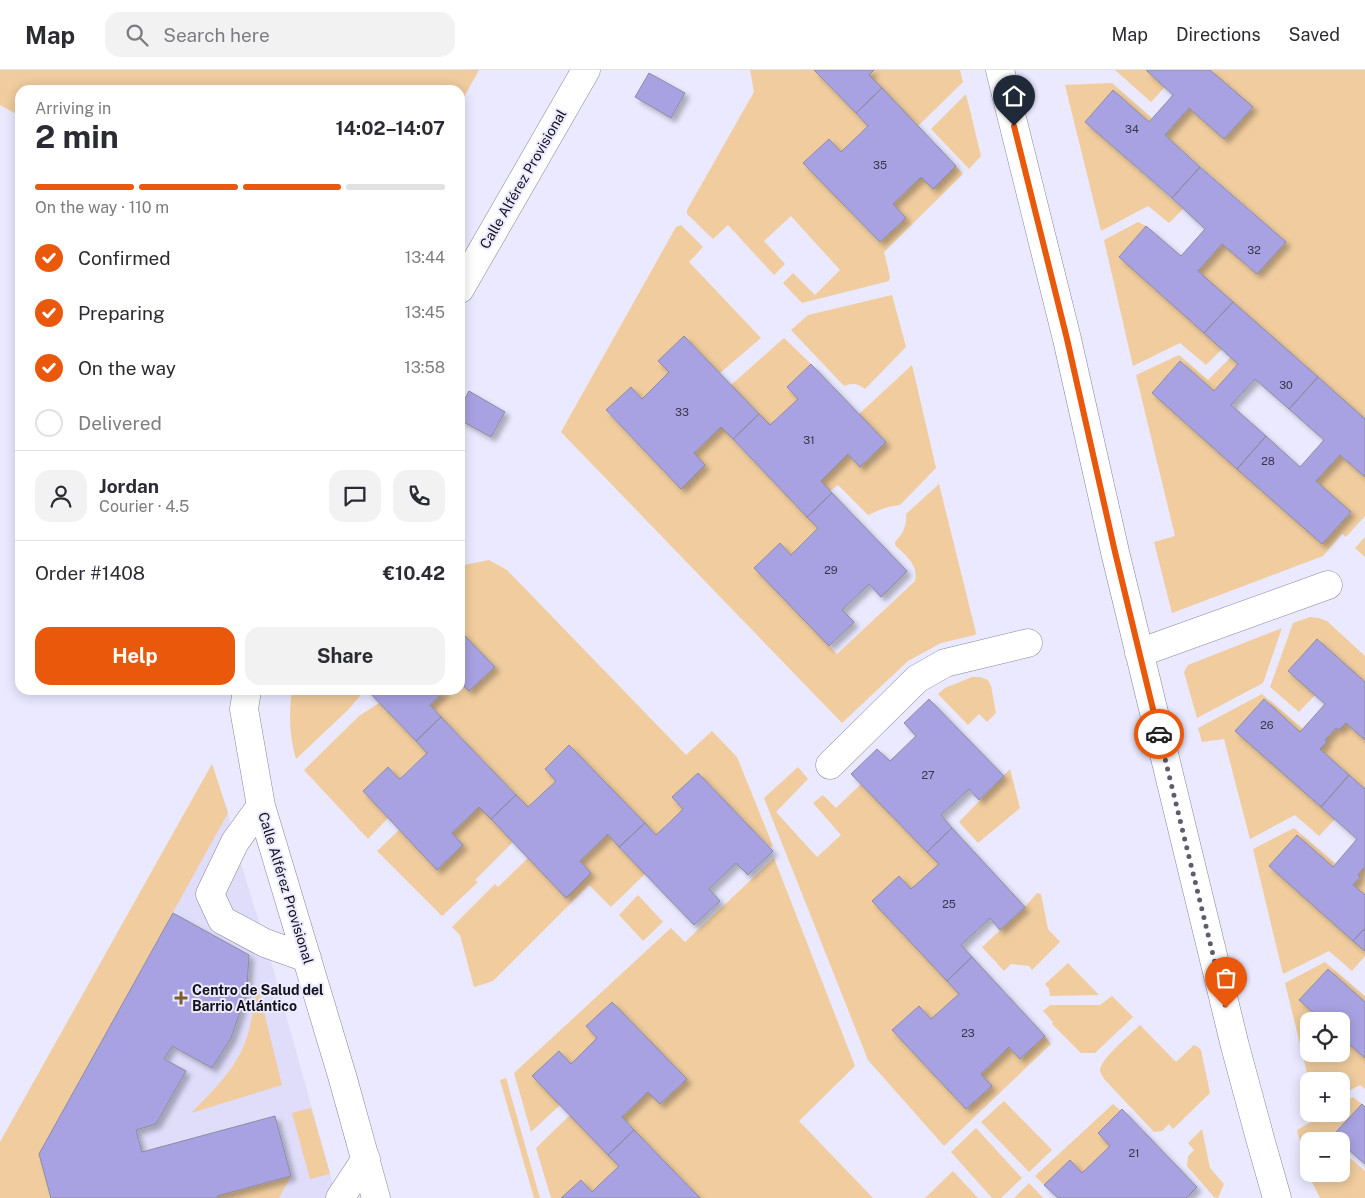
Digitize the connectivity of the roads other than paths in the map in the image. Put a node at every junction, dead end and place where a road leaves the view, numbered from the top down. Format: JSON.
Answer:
{"nodes":[{"id":1,"x":586,"y":70,"type":"edge"},
{"id":2,"x":1000,"y":70,"type":"edge"},
{"id":3,"x":465,"y":280,"type":"edge"},
{"id":4,"x":1328,"y":585,"type":"dead end"},
{"id":5,"x":1028,"y":643,"type":"dead end"},
{"id":6,"x":1140,"y":653,"type":"junction"},
{"id":7,"x":247,"y":695,"type":"edge"},
{"id":8,"x":830,"y":766,"type":"dead end"},
{"id":9,"x":261,"y":806,"type":"junction"},
{"id":10,"x":307,"y":958,"type":"junction"},
{"id":11,"x":366,"y":1160,"type":"junction"},
{"id":12,"x":340,"y":1198,"type":"edge"},
{"id":13,"x":376,"y":1198,"type":"edge"},
{"id":14,"x":1277,"y":1198,"type":"edge"}],
"edges":[{"from":1,"to":3,"type":"street","name":"Calle Alférez Provisional"},
{"from":2,"to":6,"type":"street"},
{"from":4,"to":6,"type":"street"},
{"from":5,"to":8,"type":"street"},
{"from":6,"to":14,"type":"street"},
{"from":7,"to":9,"type":"street","name":"Calle Alférez Provisional"},
{"from":9,"to":10,"type":"street","name":"Calle Alférez Provisional"},
{"from":9,"to":10,"type":"street"},
{"from":10,"to":11,"type":"street","name":"Calle Alférez Provisional"},
{"from":11,"to":12,"type":"street"},
{"from":11,"to":13,"type":"street","name":"Calle Alférez Provisional"}]}
